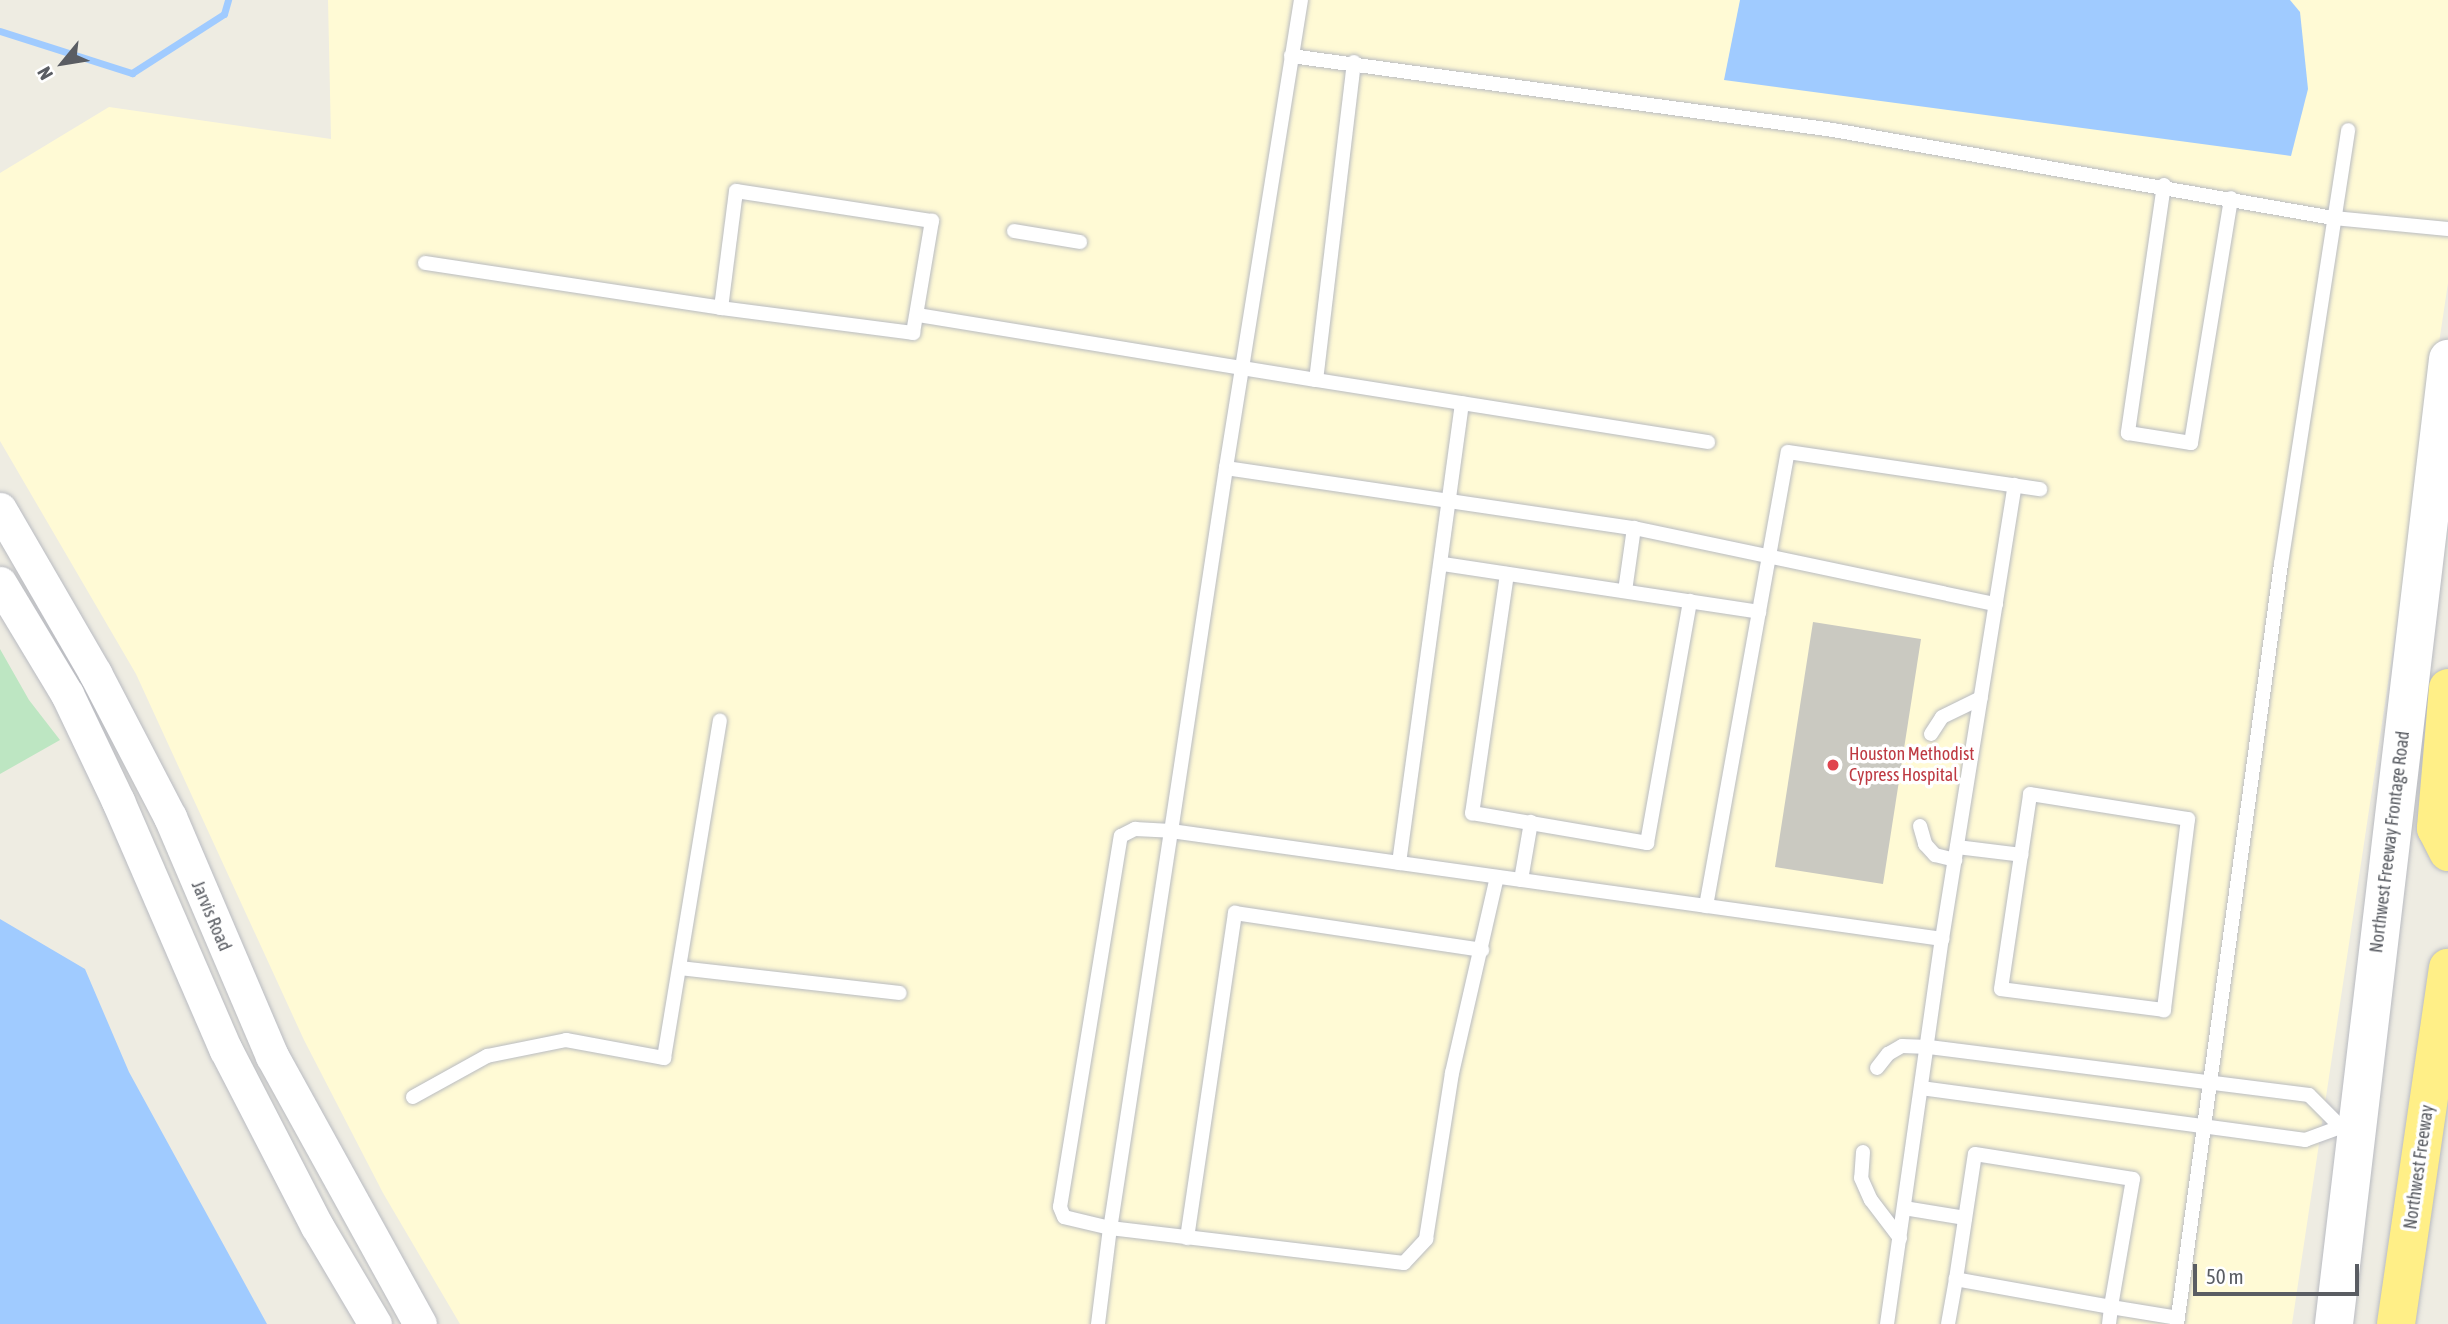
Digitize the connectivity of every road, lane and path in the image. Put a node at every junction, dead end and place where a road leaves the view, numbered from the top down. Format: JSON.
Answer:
{"nodes":[{"id":1,"x":1301,"y":0,"type":"edge"},
{"id":2,"x":1291,"y":57,"type":"junction"},
{"id":3,"x":1354,"y":62,"type":"junction"},
{"id":4,"x":2348,"y":130,"type":"dead end"},
{"id":5,"x":2164,"y":185,"type":"junction"},
{"id":6,"x":2231,"y":198,"type":"junction"},
{"id":7,"x":2333,"y":218,"type":"junction"},
{"id":8,"x":2448,"y":229,"type":"edge"},
{"id":9,"x":1014,"y":231,"type":"dead end"},
{"id":10,"x":1080,"y":242,"type":"dead end"},
{"id":11,"x":425,"y":263,"type":"dead end"},
{"id":12,"x":721,"y":308,"type":"junction"},
{"id":13,"x":918,"y":315,"type":"junction"},
{"id":14,"x":2448,"y":359,"type":"edge"},
{"id":15,"x":1242,"y":368,"type":"junction"},
{"id":16,"x":1316,"y":380,"type":"junction"},
{"id":17,"x":1462,"y":403,"type":"junction"},
{"id":18,"x":1708,"y":442,"type":"dead end"},
{"id":19,"x":1226,"y":468,"type":"junction"},
{"id":20,"x":2015,"y":485,"type":"junction"},
{"id":21,"x":2040,"y":489,"type":"dead end"},
{"id":22,"x":1452,"y":501,"type":"junction"},
{"id":23,"x":0,"y":509,"type":"edge"},
{"id":24,"x":1634,"y":528,"type":"junction"},
{"id":25,"x":1770,"y":558,"type":"junction"},
{"id":26,"x":1443,"y":564,"type":"junction"},
{"id":27,"x":1507,"y":574,"type":"junction"},
{"id":28,"x":0,"y":583,"type":"edge"},
{"id":29,"x":1625,"y":592,"type":"junction"},
{"id":30,"x":1689,"y":601,"type":"junction"},
{"id":31,"x":1996,"y":604,"type":"junction"},
{"id":32,"x":1759,"y":612,"type":"junction"},
{"id":33,"x":95,"y":673,"type":"junction"},
{"id":34,"x":2448,"y":688,"type":"edge"},
{"id":35,"x":64,"y":690,"type":"junction"},
{"id":36,"x":1981,"y":698,"type":"junction"},
{"id":37,"x":720,"y":721,"type":"dead end"},
{"id":38,"x":1931,"y":734,"type":"dead end"},
{"id":39,"x":1531,"y":822,"type":"junction"},
{"id":40,"x":1920,"y":826,"type":"dead end"},
{"id":41,"x":1171,"y":831,"type":"junction"},
{"id":42,"x":2448,"y":852,"type":"edge"},
{"id":43,"x":1956,"y":853,"type":"junction"},
{"id":44,"x":2022,"y":855,"type":"junction"},
{"id":45,"x":1399,"y":863,"type":"junction"},
{"id":46,"x":1497,"y":877,"type":"junction"},
{"id":47,"x":1521,"y":880,"type":"junction"},
{"id":48,"x":1706,"y":906,"type":"junction"},
{"id":49,"x":1942,"y":939,"type":"junction"},
{"id":50,"x":1482,"y":950,"type":"junction"},
{"id":51,"x":680,"y":968,"type":"junction"},
{"id":52,"x":2448,"y":968,"type":"edge"},
{"id":53,"x":900,"y":993,"type":"dead end"},
{"id":54,"x":1929,"y":1046,"type":"junction"},
{"id":55,"x":1878,"y":1068,"type":"dead end"},
{"id":56,"x":2211,"y":1083,"type":"junction"},
{"id":57,"x":1921,"y":1088,"type":"junction"},
{"id":58,"x":413,"y":1097,"type":"dead end"},
{"id":59,"x":2348,"y":1125,"type":"junction"},
{"id":60,"x":2204,"y":1129,"type":"junction"},
{"id":61,"x":1863,"y":1152,"type":"dead end"},
{"id":62,"x":1904,"y":1208,"type":"junction"},
{"id":63,"x":1965,"y":1218,"type":"junction"},
{"id":64,"x":1110,"y":1228,"type":"junction"},
{"id":65,"x":1187,"y":1238,"type":"junction"},
{"id":66,"x":1900,"y":1238,"type":"junction"},
{"id":67,"x":1956,"y":1279,"type":"junction"},
{"id":68,"x":2111,"y":1307,"type":"junction"},
{"id":69,"x":2177,"y":1321,"type":"edge"},
{"id":70,"x":375,"y":1324,"type":"edge"},
{"id":71,"x":420,"y":1324,"type":"edge"},
{"id":72,"x":1098,"y":1324,"type":"edge"},
{"id":73,"x":1888,"y":1324,"type":"edge"},
{"id":74,"x":1948,"y":1324,"type":"edge"},
{"id":75,"x":2109,"y":1324,"type":"edge"},
{"id":76,"x":2334,"y":1324,"type":"edge"},
{"id":77,"x":2396,"y":1324,"type":"edge"}],
"edges":[{"from":1,"to":2,"type":"lane"},
{"from":2,"to":3,"type":"lane"},
{"from":2,"to":15,"type":"lane"},
{"from":3,"to":5,"type":"lane"},
{"from":3,"to":16,"type":"lane"},
{"from":4,"to":7,"type":"lane"},
{"from":5,"to":6,"type":"lane"},
{"from":5,"to":6,"type":"lane"},
{"from":6,"to":7,"type":"lane"},
{"from":7,"to":8,"type":"lane"},
{"from":7,"to":56,"type":"lane"},
{"from":9,"to":10,"type":"lane"},
{"from":11,"to":12,"type":"lane"},
{"from":12,"to":13,"type":"lane"},
{"from":12,"to":13,"type":"lane"},
{"from":13,"to":15,"type":"lane"},
{"from":14,"to":59,"type":"main road","name":"Northwest Freeway Frontage Road"},
{"from":15,"to":16,"type":"lane"},
{"from":15,"to":19,"type":"lane"},
{"from":16,"to":17,"type":"lane"},
{"from":17,"to":18,"type":"lane"},
{"from":17,"to":22,"type":"lane"},
{"from":19,"to":22,"type":"lane"},
{"from":19,"to":41,"type":"lane"},
{"from":20,"to":21,"type":"lane"},
{"from":20,"to":25,"type":"lane"},
{"from":20,"to":31,"type":"lane"},
{"from":22,"to":24,"type":"lane"},
{"from":22,"to":26,"type":"lane"},
{"from":23,"to":33,"type":"street","name":"Jarvis Road"},
{"from":24,"to":25,"type":"lane"},
{"from":24,"to":29,"type":"lane"},
{"from":25,"to":31,"type":"lane"},
{"from":25,"to":32,"type":"lane"},
{"from":26,"to":27,"type":"lane"},
{"from":26,"to":45,"type":"lane"},
{"from":27,"to":29,"type":"lane"},
{"from":27,"to":39,"type":"lane"},
{"from":28,"to":35,"type":"street"},
{"from":29,"to":30,"type":"lane"},
{"from":30,"to":32,"type":"lane"},
{"from":30,"to":39,"type":"lane"},
{"from":31,"to":36,"type":"lane"},
{"from":32,"to":48,"type":"lane"},
{"from":33,"to":35,"type":"street"},
{"from":33,"to":71,"type":"street","name":"Jarvis Road"},
{"from":34,"to":42,"type":"highway"},
{"from":35,"to":70,"type":"street"},
{"from":36,"to":38,"type":"lane"},
{"from":36,"to":43,"type":"lane"},
{"from":37,"to":51,"type":"lane"},
{"from":39,"to":47,"type":"lane"},
{"from":40,"to":43,"type":"lane"},
{"from":41,"to":45,"type":"lane"},
{"from":41,"to":64,"type":"lane"},
{"from":41,"to":64,"type":"lane"},
{"from":43,"to":44,"type":"lane"},
{"from":43,"to":49,"type":"lane"},
{"from":44,"to":44,"type":"lane"},
{"from":45,"to":46,"type":"lane"},
{"from":46,"to":47,"type":"lane"},
{"from":46,"to":50,"type":"lane"},
{"from":47,"to":48,"type":"lane"},
{"from":48,"to":49,"type":"lane"},
{"from":49,"to":54,"type":"lane"},
{"from":50,"to":65,"type":"lane"},
{"from":50,"to":65,"type":"lane"},
{"from":51,"to":53,"type":"lane"},
{"from":51,"to":58,"type":"lane"},
{"from":52,"to":77,"type":"highway","name":"Northwest Freeway"},
{"from":54,"to":55,"type":"lane"},
{"from":54,"to":56,"type":"lane"},
{"from":54,"to":57,"type":"lane"},
{"from":56,"to":59,"type":"lane"},
{"from":56,"to":60,"type":"lane"},
{"from":57,"to":60,"type":"lane"},
{"from":57,"to":62,"type":"lane"},
{"from":59,"to":60,"type":"lane"},
{"from":59,"to":76,"type":"main road","name":"Northwest Freeway Frontage Road"},
{"from":60,"to":69,"type":"lane"},
{"from":61,"to":66,"type":"lane"},
{"from":62,"to":63,"type":"lane"},
{"from":62,"to":66,"type":"lane"},
{"from":63,"to":67,"type":"lane"},
{"from":63,"to":68,"type":"lane"},
{"from":64,"to":65,"type":"lane"},
{"from":64,"to":72,"type":"lane"},
{"from":66,"to":73,"type":"lane"},
{"from":67,"to":68,"type":"lane"},
{"from":67,"to":74,"type":"lane"},
{"from":68,"to":69,"type":"lane"},
{"from":68,"to":75,"type":"lane"}]}
